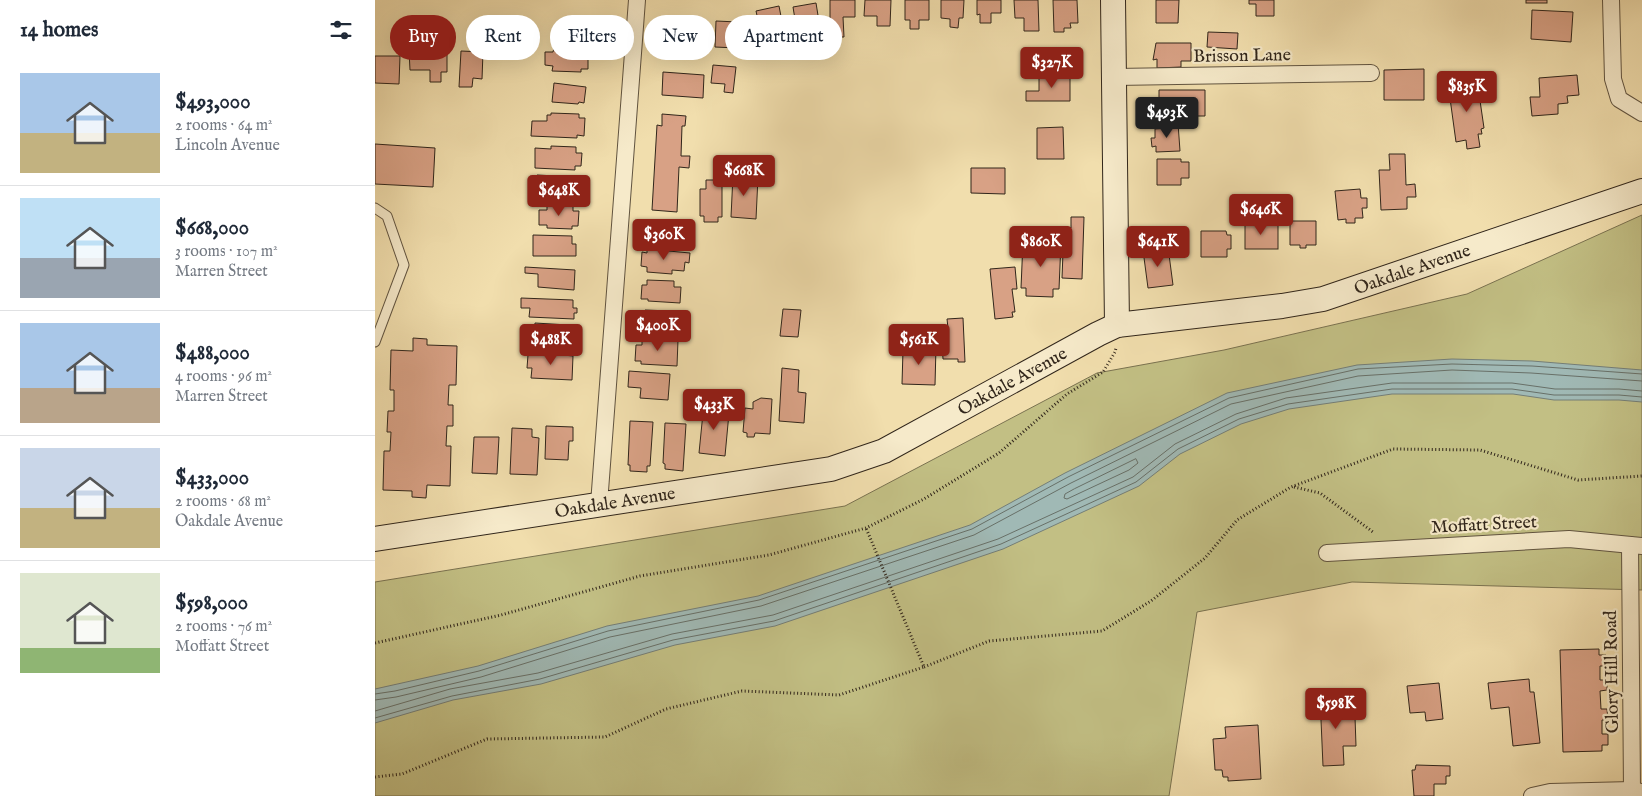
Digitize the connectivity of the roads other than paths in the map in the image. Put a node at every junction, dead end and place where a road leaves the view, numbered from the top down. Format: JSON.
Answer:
{"nodes":[{"id":1,"x":637,"y":0,"type":"edge"},
{"id":2,"x":1113,"y":0,"type":"edge"},
{"id":3,"x":1611,"y":0,"type":"edge"},
{"id":4,"x":1371,"y":73,"type":"dead end"},
{"id":5,"x":1115,"y":77,"type":"junction"},
{"id":6,"x":1642,"y":113,"type":"edge"},
{"id":7,"x":1642,"y":191,"type":"edge"},
{"id":8,"x":375,"y":208,"type":"edge"},
{"id":9,"x":1117,"y":325,"type":"junction"},
{"id":10,"x":375,"y":342,"type":"edge"},
{"id":11,"x":599,"y":504,"type":"junction"},
{"id":12,"x":375,"y":538,"type":"edge"},
{"id":13,"x":1636,"y":545,"type":"edge"},
{"id":14,"x":1327,"y":553,"type":"dead end"},
{"id":15,"x":1637,"y":791,"type":"edge"},
{"id":16,"x":1532,"y":796,"type":"edge"}],
"edges":[{"from":1,"to":11,"type":"street"},
{"from":2,"to":5,"type":"street"},
{"from":3,"to":6,"type":"street"},
{"from":4,"to":5,"type":"street","name":"Brisson Lane"},
{"from":5,"to":9,"type":"street"},
{"from":7,"to":9,"type":"street","name":"Oakdale Avenue"},
{"from":8,"to":10,"type":"lane"},
{"from":9,"to":11,"type":"street","name":"Oakdale Avenue"},
{"from":11,"to":12,"type":"street","name":"Oakdale Avenue"},
{"from":13,"to":14,"type":"street","name":"Moffatt Street"},
{"from":13,"to":15,"type":"street","name":"Glory Hill Road"},
{"from":15,"to":16,"type":"street"}]}
